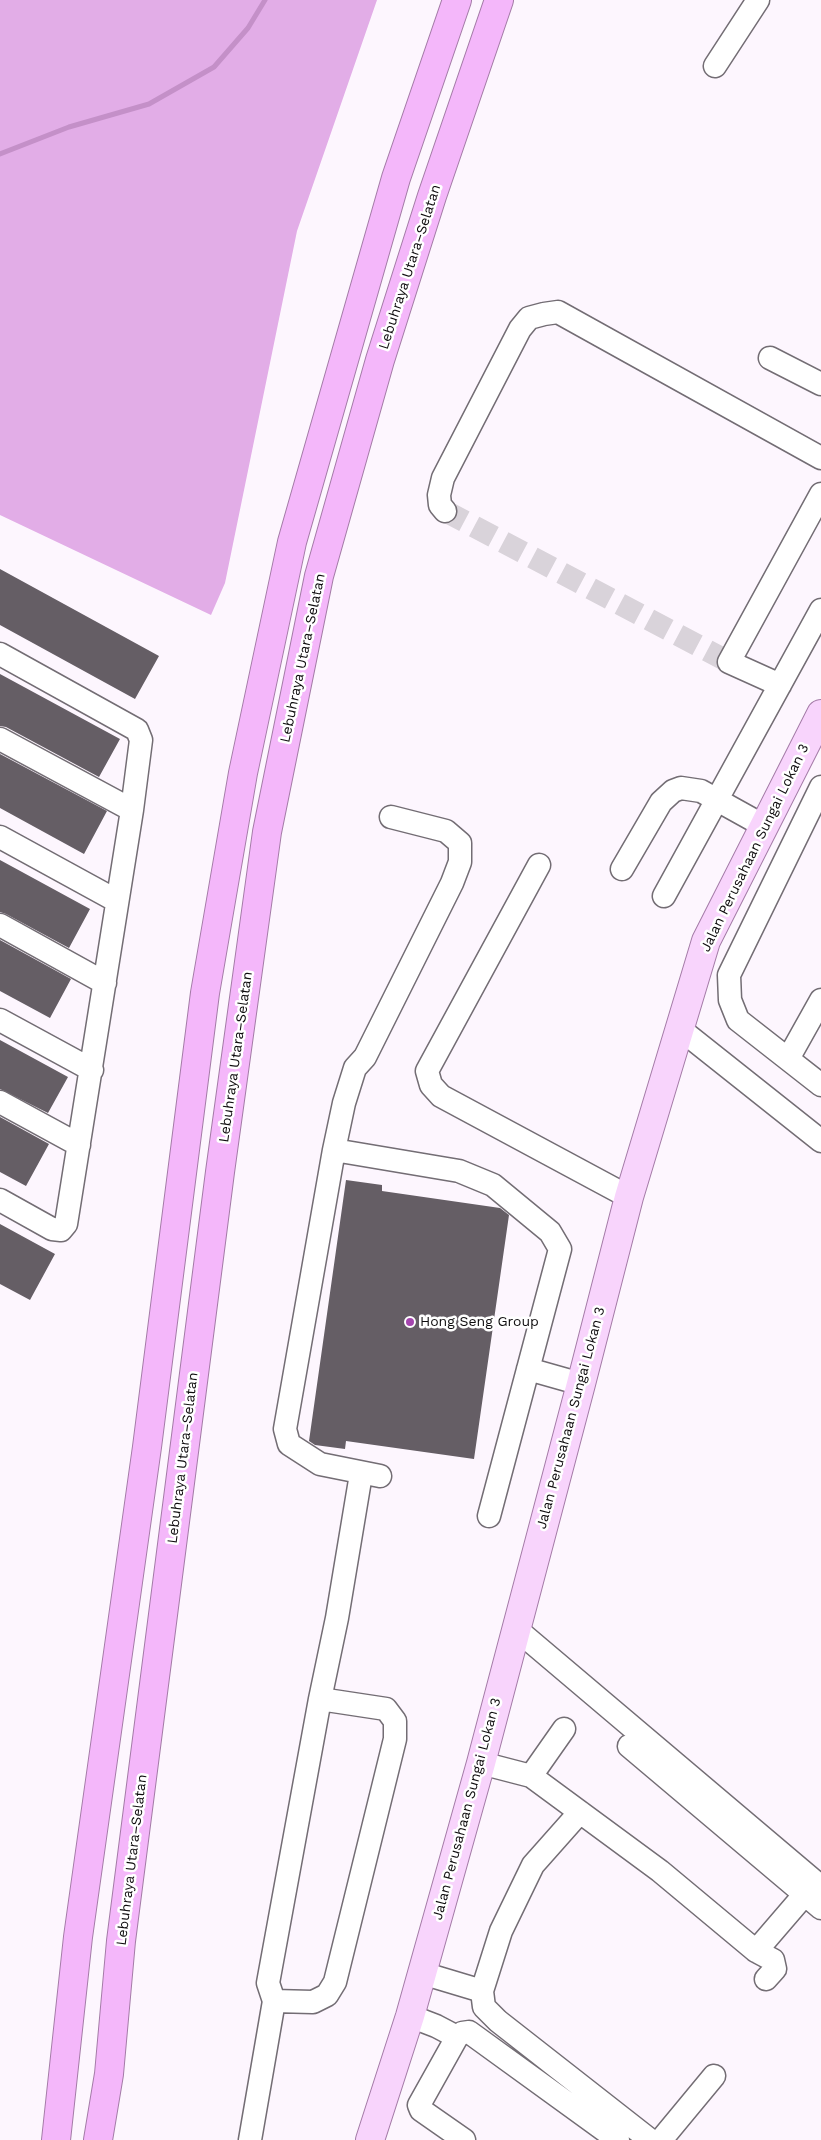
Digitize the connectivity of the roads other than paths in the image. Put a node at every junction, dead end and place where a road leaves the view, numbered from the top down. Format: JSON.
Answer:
{"nodes":[{"id":1,"x":457,"y":0,"type":"edge"},
{"id":2,"x":499,"y":0,"type":"edge"},
{"id":3,"x":758,"y":0,"type":"edge"},
{"id":4,"x":715,"y":66,"type":"dead end"},
{"id":5,"x":770,"y":358,"type":"dead end"},
{"id":6,"x":821,"y":384,"type":"edge"},
{"id":7,"x":821,"y":458,"type":"edge"},
{"id":8,"x":821,"y":494,"type":"edge"},
{"id":9,"x":444,"y":510,"type":"dead end"},
{"id":10,"x":821,"y":610,"type":"edge"},
{"id":11,"x":0,"y":654,"type":"edge"},
{"id":12,"x":780,"y":685,"type":"junction"},
{"id":13,"x":821,"y":714,"type":"edge"},
{"id":14,"x":0,"y":739,"type":"edge"},
{"id":15,"x":821,"y":787,"type":"edge"},
{"id":16,"x":718,"y":799,"type":"junction"},
{"id":17,"x":132,"y":810,"type":"junction"},
{"id":18,"x":391,"y":817,"type":"dead end"},
{"id":19,"x":764,"y":826,"type":"junction"},
{"id":20,"x":0,"y":837,"type":"edge"},
{"id":21,"x":539,"y":865,"type":"dead end"},
{"id":22,"x":622,"y":869,"type":"dead end"},
{"id":23,"x":664,"y":896,"type":"dead end"},
{"id":24,"x":117,"y":901,"type":"junction"},
{"id":25,"x":0,"y":925,"type":"edge"},
{"id":26,"x":105,"y":983,"type":"junction"},
{"id":27,"x":821,"y":1000,"type":"edge"},
{"id":28,"x":0,"y":1020,"type":"edge"},
{"id":29,"x":680,"y":1029,"type":"junction"},
{"id":30,"x":788,"y":1059,"type":"junction"},
{"id":31,"x":92,"y":1070,"type":"junction"},
{"id":32,"x":821,"y":1085,"type":"edge"},
{"id":33,"x":0,"y":1102,"type":"edge"},
{"id":34,"x":821,"y":1140,"type":"edge"},
{"id":35,"x":79,"y":1145,"type":"junction"},
{"id":36,"x":334,"y":1150,"type":"junction"},
{"id":37,"x":629,"y":1197,"type":"junction"},
{"id":38,"x":0,"y":1200,"type":"edge"},
{"id":39,"x":528,"y":1369,"type":"junction"},
{"id":40,"x":582,"y":1384,"type":"junction"},
{"id":41,"x":488,"y":1516,"type":"dead end"},
{"id":42,"x":515,"y":1628,"type":"junction"},
{"id":43,"x":320,"y":1699,"type":"junction"},
{"id":44,"x":564,"y":1729,"type":"dead end"},
{"id":45,"x":629,"y":1746,"type":"dead end"},
{"id":46,"x":481,"y":1763,"type":"junction"},
{"id":47,"x":531,"y":1776,"type":"junction"},
{"id":48,"x":580,"y":1812,"type":"junction"},
{"id":49,"x":815,"y":1893,"type":"edge"},
{"id":50,"x":78,"y":1937,"type":"junction"},
{"id":51,"x":756,"y":1951,"type":"junction"},
{"id":52,"x":422,"y":1973,"type":"junction"},
{"id":53,"x":766,"y":1979,"type":"dead end"},
{"id":54,"x":482,"y":1991,"type":"junction"},
{"id":55,"x":274,"y":2001,"type":"junction"},
{"id":56,"x":410,"y":2016,"type":"junction"},
{"id":57,"x":457,"y":2038,"type":"junction"},
{"id":58,"x":108,"y":2074,"type":"junction"},
{"id":59,"x":714,"y":2076,"type":"dead end"},
{"id":60,"x":374,"y":2139,"type":"edge"},
{"id":61,"x":42,"y":2140,"type":"edge"},
{"id":62,"x":56,"y":2140,"type":"edge"},
{"id":63,"x":98,"y":2140,"type":"edge"},
{"id":64,"x":108,"y":2140,"type":"edge"},
{"id":65,"x":250,"y":2140,"type":"edge"},
{"id":66,"x":464,"y":2140,"type":"edge"},
{"id":67,"x":618,"y":2140,"type":"edge"},
{"id":68,"x":650,"y":2140,"type":"edge"},
{"id":69,"x":661,"y":2140,"type":"edge"}],
"edges":[{"from":1,"to":50,"type":"highway"},
{"from":2,"to":58,"type":"highway","name":"Lebuhraya Utara–Selatan"},
{"from":3,"to":4,"type":"street"},
{"from":5,"to":6,"type":"street"},
{"from":7,"to":9,"type":"street"},
{"from":8,"to":12,"type":"street"},
{"from":10,"to":12,"type":"street"},
{"from":11,"to":17,"type":"street"},
{"from":12,"to":16,"type":"street"},
{"from":13,"to":19,"type":"main road","name":"Jalan Perusahaan Sungai Lokan 3"},
{"from":14,"to":17,"type":"street"},
{"from":15,"to":30,"type":"street"},
{"from":16,"to":19,"type":"street"},
{"from":16,"to":22,"type":"street"},
{"from":16,"to":23,"type":"street"},
{"from":17,"to":24,"type":"street"},
{"from":18,"to":36,"type":"street"},
{"from":19,"to":29,"type":"main road","name":"Jalan Perusahaan Sungai Lokan 3"},
{"from":20,"to":24,"type":"street"},
{"from":21,"to":37,"type":"street"},
{"from":24,"to":26,"type":"street"},
{"from":25,"to":26,"type":"street"},
{"from":26,"to":31,"type":"street"},
{"from":27,"to":30,"type":"street"},
{"from":28,"to":31,"type":"street"},
{"from":29,"to":34,"type":"street"},
{"from":29,"to":37,"type":"main road","name":"Jalan Perusahaan Sungai Lokan 3"},
{"from":30,"to":32,"type":"street"},
{"from":31,"to":35,"type":"street"},
{"from":33,"to":35,"type":"street"},
{"from":35,"to":38,"type":"street"},
{"from":36,"to":39,"type":"street"},
{"from":36,"to":43,"type":"street"},
{"from":37,"to":40,"type":"main road","name":"Jalan Perusahaan Sungai Lokan 3"},
{"from":39,"to":40,"type":"street"},
{"from":39,"to":41,"type":"street"},
{"from":40,"to":42,"type":"main road","name":"Jalan Perusahaan Sungai Lokan 3"},
{"from":42,"to":46,"type":"main road","name":"Jalan Perusahaan Sungai Lokan 3"},
{"from":42,"to":49,"type":"street"},
{"from":43,"to":55,"type":"street"},
{"from":43,"to":55,"type":"street"},
{"from":44,"to":47,"type":"street"},
{"from":45,"to":49,"type":"street"},
{"from":46,"to":47,"type":"street"},
{"from":46,"to":52,"type":"main road","name":"Jalan Perusahaan Sungai Lokan 3"},
{"from":47,"to":48,"type":"street"},
{"from":48,"to":51,"type":"street"},
{"from":48,"to":54,"type":"street"},
{"from":49,"to":51,"type":"street"},
{"from":50,"to":61,"type":"highway"},
{"from":50,"to":62,"type":"highway"},
{"from":51,"to":53,"type":"street"},
{"from":52,"to":54,"type":"street"},
{"from":52,"to":56,"type":"main road","name":"Jalan Perusahaan Sungai Lokan 3"},
{"from":54,"to":68,"type":"street"},
{"from":55,"to":65,"type":"street"},
{"from":56,"to":57,"type":"street"},
{"from":56,"to":60,"type":"main road","name":"Jalan Perusahaan Sungai Lokan 3"},
{"from":57,"to":66,"type":"street"},
{"from":57,"to":67,"type":"street"},
{"from":58,"to":63,"type":"highway","name":"Lebuhraya Utara–Selatan"},
{"from":58,"to":64,"type":"highway"},
{"from":59,"to":69,"type":"street"}]}
